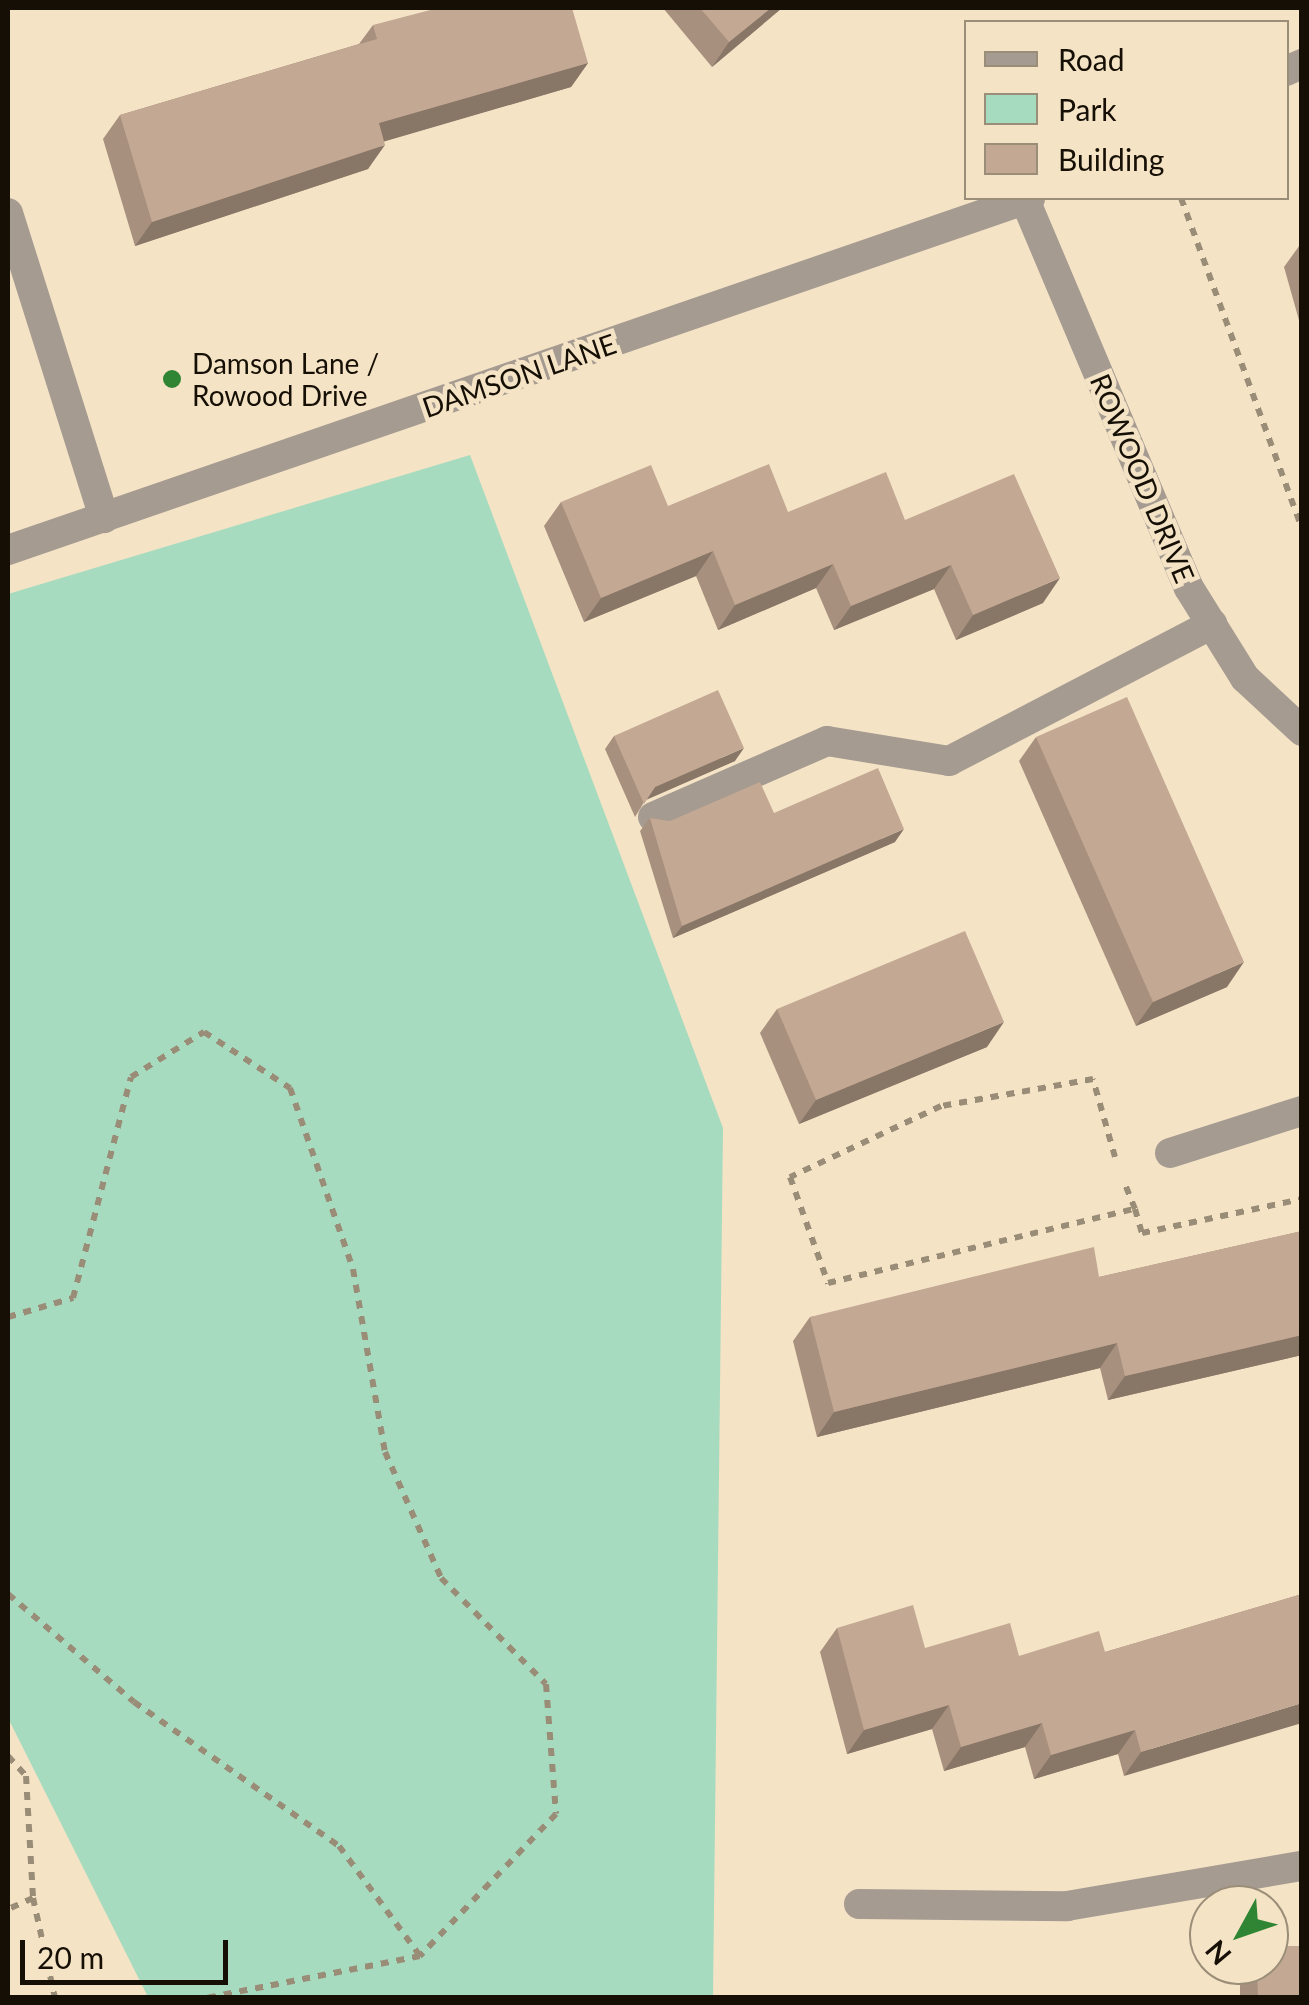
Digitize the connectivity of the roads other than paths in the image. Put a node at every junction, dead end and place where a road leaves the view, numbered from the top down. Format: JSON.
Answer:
{"nodes":[{"id":1,"x":1025,"y":200,"type":"edge"},
{"id":2,"x":1028,"y":200,"type":"edge"},
{"id":3,"x":8,"y":214,"type":"edge"},
{"id":4,"x":104,"y":518,"type":"junction"},
{"id":5,"x":8,"y":550,"type":"edge"},
{"id":6,"x":1212,"y":624,"type":"junction"},
{"id":7,"x":1302,"y":731,"type":"edge"},
{"id":8,"x":654,"y":817,"type":"edge"},
{"id":9,"x":1302,"y":1111,"type":"edge"},
{"id":10,"x":1170,"y":1153,"type":"road end"},
{"id":11,"x":1302,"y":1866,"type":"edge"},
{"id":12,"x":859,"y":1904,"type":"dead end"}],
"edges":[{"from":1,"to":4,"type":"street","name":"DAMSON LANE"},
{"from":2,"to":6,"type":"street","name":"ROWOOD DRIVE"},
{"from":3,"to":4,"type":"street"},
{"from":4,"to":5,"type":"street","name":"DAMSON LANE"},
{"from":6,"to":7,"type":"street","name":"ROWOOD DRIVE"},
{"from":6,"to":8,"type":"street"},
{"from":9,"to":10,"type":"street"},
{"from":11,"to":12,"type":"street"}]}
